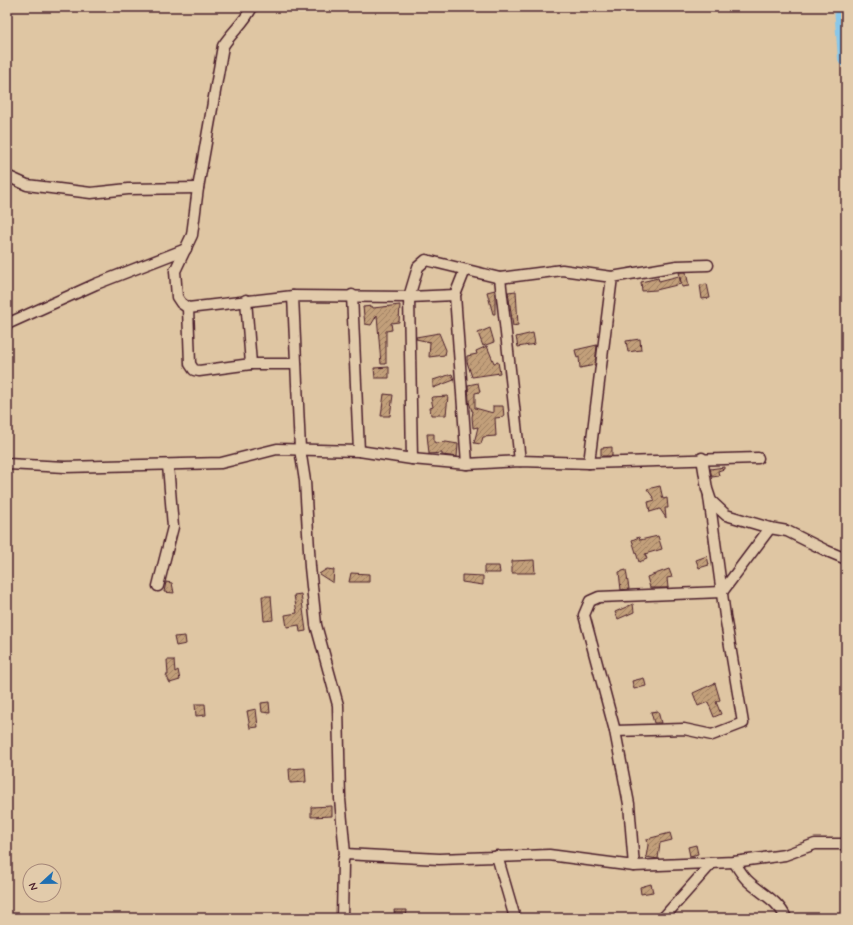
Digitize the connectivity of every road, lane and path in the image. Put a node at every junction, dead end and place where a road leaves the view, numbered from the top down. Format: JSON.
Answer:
{"nodes":[{"id":1,"x":252,"y":7,"type":"edge"},
{"id":2,"x":7,"y":176,"type":"edge"},
{"id":3,"x":198,"y":188,"type":"junction"},
{"id":4,"x":186,"y":249,"type":"junction"},
{"id":5,"x":708,"y":265,"type":"dead end"},
{"id":6,"x":464,"y":270,"type":"junction"},
{"id":7,"x":612,"y":277,"type":"junction"},
{"id":8,"x":500,"y":278,"type":"junction"},
{"id":9,"x":352,"y":295,"type":"junction"},
{"id":10,"x":455,"y":295,"type":"junction"},
{"id":11,"x":293,"y":296,"type":"junction"},
{"id":12,"x":409,"y":297,"type":"junction"},
{"id":13,"x":246,"y":300,"type":"junction"},
{"id":14,"x":188,"y":308,"type":"junction"},
{"id":15,"x":7,"y":324,"type":"edge"},
{"id":16,"x":251,"y":364,"type":"junction"},
{"id":17,"x":296,"y":364,"type":"junction"},
{"id":18,"x":300,"y":449,"type":"junction"},
{"id":19,"x":359,"y":450,"type":"junction"},
{"id":20,"x":702,"y":458,"type":"junction"},
{"id":21,"x":758,"y":458,"type":"dead end"},
{"id":22,"x":412,"y":459,"type":"junction"},
{"id":23,"x":520,"y":460,"type":"junction"},
{"id":24,"x":589,"y":463,"type":"junction"},
{"id":25,"x":7,"y":464,"type":"edge"},
{"id":26,"x":467,"y":464,"type":"junction"},
{"id":27,"x":168,"y":465,"type":"junction"},
{"id":28,"x":709,"y":497,"type":"junction"},
{"id":29,"x":770,"y":528,"type":"junction"},
{"id":30,"x":846,"y":559,"type":"edge"},
{"id":31,"x":158,"y":586,"type":"dead end"},
{"id":32,"x":722,"y":592,"type":"junction"},
{"id":33,"x":615,"y":731,"type":"junction"},
{"id":34,"x":846,"y":844,"type":"edge"},
{"id":35,"x":345,"y":854,"type":"junction"},
{"id":36,"x":497,"y":856,"type":"junction"},
{"id":37,"x":734,"y":862,"type":"junction"},
{"id":38,"x":711,"y":864,"type":"junction"},
{"id":39,"x":634,"y":866,"type":"junction"},
{"id":40,"x":342,"y":918,"type":"edge"},
{"id":41,"x":515,"y":918,"type":"edge"},
{"id":42,"x":663,"y":918,"type":"edge"},
{"id":43,"x":786,"y":918,"type":"edge"}],
"edges":[{"from":1,"to":3,"type":"street"},
{"from":2,"to":3,"type":"street"},
{"from":3,"to":4,"type":"street"},
{"from":4,"to":14,"type":"street"},
{"from":4,"to":15,"type":"street"},
{"from":5,"to":7,"type":"street"},
{"from":6,"to":8,"type":"street"},
{"from":6,"to":10,"type":"street"},
{"from":6,"to":12,"type":"street"},
{"from":7,"to":8,"type":"street"},
{"from":7,"to":24,"type":"street"},
{"from":8,"to":23,"type":"street"},
{"from":9,"to":11,"type":"street"},
{"from":9,"to":12,"type":"street"},
{"from":9,"to":19,"type":"street"},
{"from":10,"to":12,"type":"street"},
{"from":10,"to":26,"type":"street"},
{"from":11,"to":13,"type":"street"},
{"from":11,"to":17,"type":"street"},
{"from":12,"to":22,"type":"street"},
{"from":13,"to":14,"type":"street"},
{"from":13,"to":16,"type":"street"},
{"from":14,"to":16,"type":"street"},
{"from":16,"to":17,"type":"street"},
{"from":17,"to":18,"type":"street"},
{"from":18,"to":19,"type":"street"},
{"from":18,"to":27,"type":"street"},
{"from":18,"to":35,"type":"street"},
{"from":19,"to":22,"type":"street"},
{"from":20,"to":21,"type":"street"},
{"from":20,"to":24,"type":"street"},
{"from":20,"to":28,"type":"street"},
{"from":22,"to":26,"type":"street"},
{"from":23,"to":24,"type":"street"},
{"from":23,"to":26,"type":"street"},
{"from":25,"to":27,"type":"street"},
{"from":27,"to":31,"type":"street"},
{"from":28,"to":29,"type":"street"},
{"from":28,"to":32,"type":"street"},
{"from":29,"to":30,"type":"street"},
{"from":29,"to":32,"type":"street"},
{"from":32,"to":33,"type":"street"},
{"from":32,"to":33,"type":"street"},
{"from":33,"to":39,"type":"street"},
{"from":34,"to":37,"type":"street"},
{"from":35,"to":36,"type":"street"},
{"from":35,"to":40,"type":"street"},
{"from":36,"to":39,"type":"street"},
{"from":36,"to":41,"type":"street"},
{"from":37,"to":38,"type":"street"},
{"from":37,"to":43,"type":"street"},
{"from":38,"to":39,"type":"street"},
{"from":38,"to":42,"type":"street"}]}
